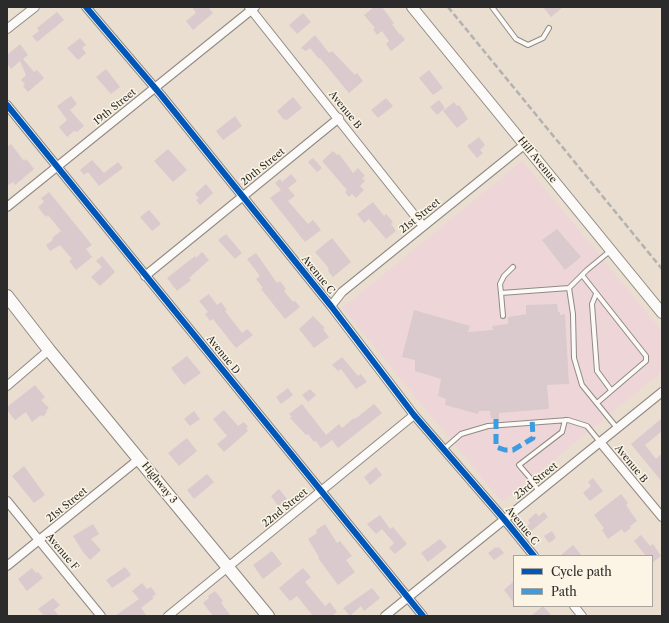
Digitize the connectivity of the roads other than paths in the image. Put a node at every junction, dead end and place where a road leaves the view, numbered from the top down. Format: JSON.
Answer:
{"nodes":[{"id":1,"x":34,"y":7,"type":"edge"},
{"id":2,"x":86,"y":7,"type":"edge"},
{"id":3,"x":412,"y":7,"type":"edge"},
{"id":4,"x":492,"y":7,"type":"edge"},
{"id":5,"x":252,"y":8,"type":"edge"},
{"id":6,"x":549,"y":28,"type":"dead end"},
{"id":7,"x":7,"y":29,"type":"edge"},
{"id":8,"x":154,"y":88,"type":"junction"},
{"id":9,"x":7,"y":106,"type":"edge"},
{"id":10,"x":339,"y":118,"type":"junction"},
{"id":11,"x":524,"y":145,"type":"junction"},
{"id":12,"x":57,"y":167,"type":"junction"},
{"id":13,"x":242,"y":196,"type":"junction"},
{"id":14,"x":7,"y":207,"type":"edge"},
{"id":15,"x":423,"y":226,"type":"junction"},
{"id":16,"x":611,"y":250,"type":"junction"},
{"id":17,"x":513,"y":267,"type":"dead end"},
{"id":18,"x":582,"y":275,"type":"junction"},
{"id":19,"x":145,"y":276,"type":"junction"},
{"id":20,"x":569,"y":288,"type":"junction"},
{"id":21,"x":501,"y":293,"type":"junction"},
{"id":22,"x":596,"y":294,"type":"junction"},
{"id":23,"x":7,"y":296,"type":"edge"},
{"id":24,"x":331,"y":306,"type":"junction"},
{"id":25,"x":662,"y":313,"type":"edge"},
{"id":26,"x":503,"y":316,"type":"dead end"},
{"id":27,"x":49,"y":350,"type":"junction"},
{"id":28,"x":7,"y":386,"type":"edge"},
{"id":29,"x":611,"y":390,"type":"junction"},
{"id":30,"x":662,"y":392,"type":"edge"},
{"id":31,"x":597,"y":403,"type":"junction"},
{"id":32,"x":414,"y":415,"type":"junction"},
{"id":33,"x":564,"y":420,"type":"junction"},
{"id":34,"x":617,"y":428,"type":"junction"},
{"id":35,"x":600,"y":442,"type":"junction"},
{"id":36,"x":444,"y":449,"type":"junction"},
{"id":37,"x":139,"y":459,"type":"junction"},
{"id":38,"x":322,"y":490,"type":"junction"},
{"id":39,"x":538,"y":492,"type":"junction"},
{"id":40,"x":7,"y":501,"type":"edge"},
{"id":41,"x":662,"y":517,"type":"edge"},
{"id":42,"x":504,"y":519,"type":"junction"},
{"id":43,"x":39,"y":540,"type":"junction"},
{"id":44,"x":533,"y":555,"type":"edge"},
{"id":45,"x":7,"y":566,"type":"edge"},
{"id":46,"x":228,"y":567,"type":"junction"},
{"id":47,"x":408,"y":597,"type":"junction"},
{"id":48,"x":575,"y":607,"type":"edge"},
{"id":49,"x":101,"y":616,"type":"edge"},
{"id":50,"x":168,"y":616,"type":"edge"},
{"id":51,"x":268,"y":616,"type":"edge"},
{"id":52,"x":384,"y":616,"type":"edge"},
{"id":53,"x":423,"y":616,"type":"edge"},
{"id":54,"x":582,"y":616,"type":"edge"}],
"edges":[{"from":1,"to":7,"type":"street"},
{"from":2,"to":8,"type":"street","name":"Avenue C"},
{"from":3,"to":11,"type":"street","name":"Hill Avenue"},
{"from":4,"to":6,"type":"lane"},
{"from":5,"to":8,"type":"street","name":"19th Street"},
{"from":5,"to":10,"type":"street","name":"Avenue B"},
{"from":8,"to":12,"type":"street","name":"19th Street"},
{"from":8,"to":13,"type":"street","name":"Avenue C"},
{"from":9,"to":12,"type":"street","name":"Avenue D"},
{"from":10,"to":13,"type":"street","name":"20th Street"},
{"from":10,"to":15,"type":"street","name":"Avenue B"},
{"from":11,"to":15,"type":"street","name":"21st Street"},
{"from":11,"to":16,"type":"street","name":"Hill Avenue"},
{"from":12,"to":14,"type":"street","name":"19th Street"},
{"from":12,"to":19,"type":"street","name":"Avenue D"},
{"from":13,"to":19,"type":"street","name":"20th Street"},
{"from":13,"to":24,"type":"street","name":"Avenue C"},
{"from":15,"to":24,"type":"street","name":"21st Street"},
{"from":16,"to":18,"type":"lane"},
{"from":16,"to":25,"type":"street","name":"Hill Avenue"},
{"from":17,"to":21,"type":"lane"},
{"from":18,"to":20,"type":"lane"},
{"from":18,"to":22,"type":"lane"},
{"from":19,"to":38,"type":"street","name":"Avenue D"},
{"from":20,"to":21,"type":"lane"},
{"from":20,"to":31,"type":"lane"},
{"from":21,"to":26,"type":"lane"},
{"from":22,"to":29,"type":"lane"},
{"from":22,"to":29,"type":"lane"},
{"from":23,"to":27,"type":"main road","name":"Highway 3"},
{"from":24,"to":32,"type":"street","name":"Avenue C"},
{"from":27,"to":28,"type":"street"},
{"from":27,"to":37,"type":"main road","name":"Highway 3"},
{"from":29,"to":31,"type":"lane"},
{"from":30,"to":34,"type":"street","name":"23rd Street"},
{"from":31,"to":34,"type":"lane"},
{"from":32,"to":36,"type":"street","name":"Avenue C"},
{"from":32,"to":38,"type":"street","name":"22nd Street"},
{"from":33,"to":35,"type":"lane"},
{"from":33,"to":36,"type":"lane"},
{"from":33,"to":39,"type":"lane"},
{"from":34,"to":35,"type":"street","name":"23rd Street"},
{"from":35,"to":39,"type":"street","name":"23rd Street"},
{"from":35,"to":41,"type":"street","name":"Avenue B"},
{"from":36,"to":42,"type":"street","name":"Avenue C"},
{"from":37,"to":43,"type":"street","name":"21st Street"},
{"from":37,"to":46,"type":"main road","name":"Highway 3"},
{"from":38,"to":46,"type":"street","name":"22nd Street"},
{"from":38,"to":47,"type":"street","name":"Avenue D"},
{"from":39,"to":42,"type":"street","name":"23rd Street"},
{"from":40,"to":43,"type":"street","name":"Avenue F"},
{"from":42,"to":44,"type":"street","name":"Avenue C"},
{"from":42,"to":47,"type":"street","name":"23rd Street"},
{"from":43,"to":45,"type":"street","name":"21st Street"},
{"from":43,"to":49,"type":"street","name":"Avenue F"},
{"from":46,"to":50,"type":"street","name":"22nd Street"},
{"from":46,"to":51,"type":"main road","name":"Highway 3"},
{"from":47,"to":52,"type":"street","name":"23rd Street"},
{"from":47,"to":53,"type":"street","name":"Avenue D"},
{"from":48,"to":54,"type":"street"}]}
